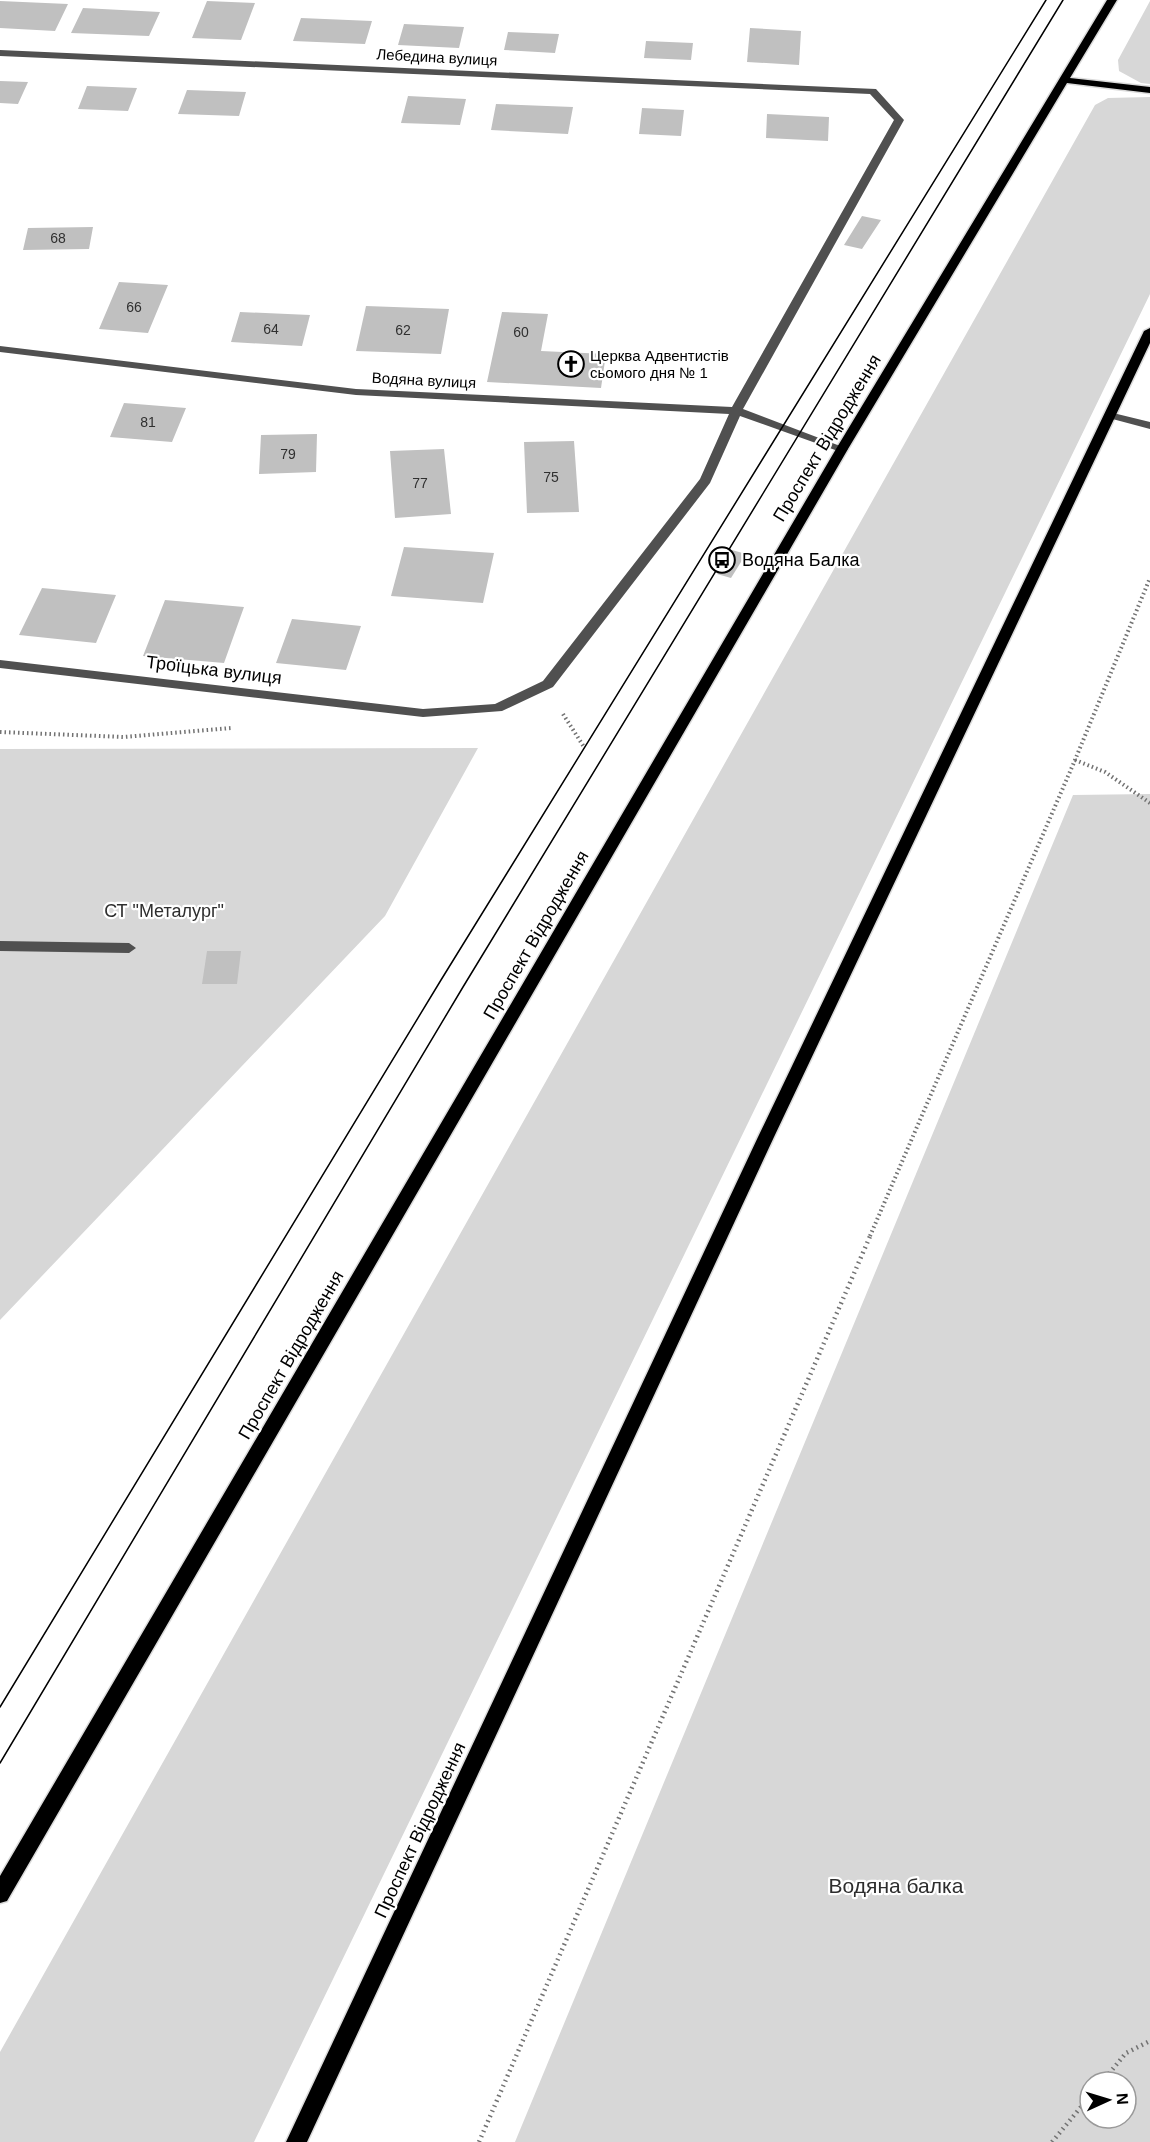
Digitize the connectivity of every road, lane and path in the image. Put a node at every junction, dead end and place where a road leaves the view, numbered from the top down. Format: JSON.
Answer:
{"nodes":[{"id":1,"x":1112,"y":0,"type":"edge"},
{"id":2,"x":0,"y":53,"type":"edge"},
{"id":3,"x":1065,"y":80,"type":"junction"},
{"id":4,"x":1150,"y":90,"type":"edge"},
{"id":5,"x":873,"y":91,"type":"joint"},
{"id":6,"x":1150,"y":331,"type":"edge"},
{"id":7,"x":0,"y":349,"type":"edge"},
{"id":8,"x":735,"y":411,"type":"junction"},
{"id":9,"x":1109,"y":415,"type":"junction"},
{"id":10,"x":1150,"y":426,"type":"edge"},
{"id":11,"x":842,"y":449,"type":"junction"},
{"id":12,"x":1150,"y":578,"type":"edge"},
{"id":13,"x":0,"y":664,"type":"edge"},
{"id":14,"x":239,"y":728,"type":"dead end"},
{"id":15,"x":0,"y":732,"type":"edge"},
{"id":16,"x":1076,"y":760,"type":"junction"},
{"id":17,"x":1150,"y":802,"type":"edge"},
{"id":18,"x":0,"y":946,"type":"edge"},
{"id":19,"x":129,"y":948,"type":"dead end"},
{"id":20,"x":0,"y":1894,"type":"edge"},
{"id":21,"x":1150,"y":2041,"type":"edge"},
{"id":22,"x":1112,"y":2070,"type":"edge"},
{"id":23,"x":1078,"y":2111,"type":"edge"},
{"id":24,"x":296,"y":2142,"type":"edge"},
{"id":25,"x":479,"y":2142,"type":"edge"},
{"id":26,"x":1052,"y":2142,"type":"edge"}],
"edges":[{"from":1,"to":3,"type":"main road","name":"Проспект Відродження"},
{"from":2,"to":5,"type":"street","name":"Лебедина вулиця"},
{"from":3,"to":4,"type":"main road"},
{"from":3,"to":11,"type":"main road","name":"Проспект Відродження"},
{"from":5,"to":8,"type":"street","name":"Троїцька вулиця"},
{"from":6,"to":9,"type":"main road","name":"Проспект Відродження"},
{"from":7,"to":8,"type":"street","name":"Водяна вулиця"},
{"from":8,"to":11,"type":"street","name":"Водяна вулиця"},
{"from":8,"to":13,"type":"street","name":"Троїцька вулиця"},
{"from":9,"to":10,"type":"street"},
{"from":9,"to":24,"type":"main road","name":"Проспект Відродження"},
{"from":11,"to":20,"type":"main road","name":"Проспект Відродження"},
{"from":12,"to":16,"type":"path"},
{"from":14,"to":15,"type":"path"},
{"from":16,"to":17,"type":"path"},
{"from":16,"to":25,"type":"path"},
{"from":18,"to":19,"type":"street"},
{"from":21,"to":22,"type":"path"},
{"from":23,"to":26,"type":"path"}]}
